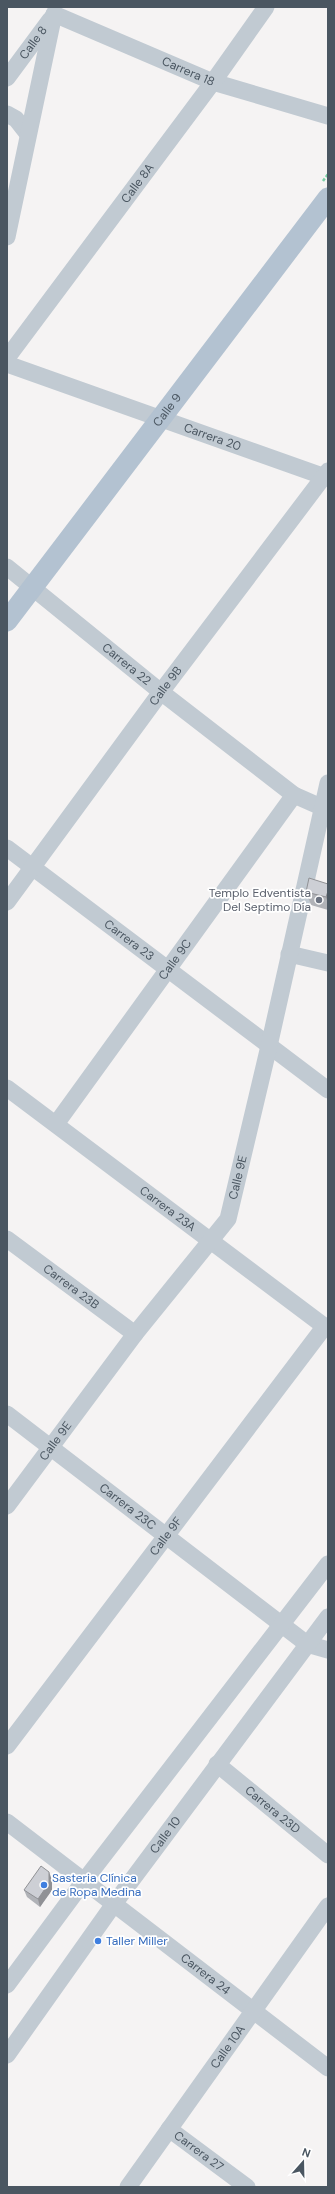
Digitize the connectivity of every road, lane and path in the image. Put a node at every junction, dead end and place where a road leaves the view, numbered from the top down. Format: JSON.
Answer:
{"nodes":[{"id":1,"x":266,"y":7,"type":"edge"},
{"id":2,"x":56,"y":11,"type":"edge"},
{"id":3,"x":7,"y":78,"type":"edge"},
{"id":4,"x":213,"y":82,"type":"junction"},
{"id":5,"x":7,"y":114,"type":"edge"},
{"id":6,"x":328,"y":116,"type":"edge"},
{"id":7,"x":28,"y":133,"type":"junction"},
{"id":8,"x":328,"y":198,"type":"edge"},
{"id":9,"x":7,"y":237,"type":"edge"},
{"id":10,"x":7,"y":358,"type":"edge"},
{"id":11,"x":7,"y":364,"type":"edge"},
{"id":12,"x":160,"y":418,"type":"junction"},
{"id":13,"x":327,"y":476,"type":"edge"},
{"id":14,"x":7,"y":567,"type":"edge"},
{"id":15,"x":33,"y":588,"type":"junction"},
{"id":16,"x":7,"y":621,"type":"edge"},
{"id":17,"x":161,"y":692,"type":"junction"},
{"id":18,"x":328,"y":783,"type":"edge"},
{"id":19,"x":294,"y":795,"type":"junction"},
{"id":20,"x":325,"y":809,"type":"edge"},
{"id":21,"x":7,"y":848,"type":"edge"},
{"id":22,"x":33,"y":868,"type":"junction"},
{"id":23,"x":7,"y":902,"type":"edge"},
{"id":24,"x":289,"y":954,"type":"junction"},
{"id":25,"x":328,"y":963,"type":"edge"},
{"id":26,"x":167,"y":969,"type":"junction"},
{"id":27,"x":269,"y":1046,"type":"junction"},
{"id":28,"x":7,"y":1088,"type":"edge"},
{"id":29,"x":328,"y":1090,"type":"edge"},
{"id":30,"x":56,"y":1124,"type":"junction"},
{"id":31,"x":7,"y":1239,"type":"edge"},
{"id":32,"x":211,"y":1241,"type":"junction"},
{"id":33,"x":326,"y":1328,"type":"edge"},
{"id":34,"x":135,"y":1334,"type":"junction"},
{"id":35,"x":7,"y":1414,"type":"edge"},
{"id":36,"x":51,"y":1447,"type":"junction"},
{"id":37,"x":7,"y":1506,"type":"edge"},
{"id":38,"x":166,"y":1536,"type":"junction"},
{"id":39,"x":328,"y":1564,"type":"edge"},
{"id":40,"x":328,"y":1617,"type":"edge"},
{"id":41,"x":280,"y":1624,"type":"junction"},
{"id":42,"x":307,"y":1644,"type":"junction"},
{"id":43,"x":328,"y":1650,"type":"edge"},
{"id":44,"x":7,"y":1746,"type":"edge"},
{"id":45,"x":217,"y":1764,"type":"junction"},
{"id":46,"x":7,"y":1822,"type":"edge"},
{"id":47,"x":328,"y":1855,"type":"edge"},
{"id":48,"x":84,"y":1881,"type":"junction"},
{"id":49,"x":114,"y":1904,"type":"junction"},
{"id":50,"x":328,"y":1906,"type":"edge"},
{"id":51,"x":7,"y":1985,"type":"edge"},
{"id":52,"x":254,"y":2011,"type":"junction"},
{"id":53,"x":7,"y":2055,"type":"edge"},
{"id":54,"x":328,"y":2068,"type":"edge"},
{"id":55,"x":169,"y":2129,"type":"junction"},
{"id":56,"x":128,"y":2187,"type":"edge"},
{"id":57,"x":247,"y":2187,"type":"edge"}],
"edges":[{"from":1,"to":4,"type":"street","name":"Calle 8A"},
{"from":2,"to":3,"type":"street","name":"Calle 8"},
{"from":2,"to":4,"type":"street","name":"Carrera 18"},
{"from":2,"to":7,"type":"street"},
{"from":4,"to":6,"type":"street","name":"Carrera 18"},
{"from":4,"to":10,"type":"street","name":"Calle 8A"},
{"from":5,"to":7,"type":"street"},
{"from":7,"to":9,"type":"street"},
{"from":8,"to":12,"type":"main road","name":"Calle 9"},
{"from":11,"to":12,"type":"street","name":"Carrera 20"},
{"from":12,"to":13,"type":"street","name":"Carrera 20"},
{"from":12,"to":15,"type":"main road","name":"Calle 9"},
{"from":13,"to":17,"type":"street","name":"Calle 9B"},
{"from":14,"to":15,"type":"street","name":"Carrera 22"},
{"from":15,"to":16,"type":"main road","name":"Calle 9"},
{"from":15,"to":17,"type":"street","name":"Carrera 22"},
{"from":17,"to":19,"type":"street","name":"Carrera 22"},
{"from":17,"to":22,"type":"street","name":"Calle 9B"},
{"from":18,"to":20,"type":"street","name":"Calle 9E"},
{"from":19,"to":20,"type":"street","name":"Carrera 22"},
{"from":19,"to":26,"type":"street","name":"Calle 9C"},
{"from":20,"to":24,"type":"street","name":"Calle 9E"},
{"from":21,"to":22,"type":"street","name":"Carrera 23"},
{"from":22,"to":23,"type":"street","name":"Calle 9B"},
{"from":22,"to":26,"type":"street","name":"Carrera 23"},
{"from":24,"to":25,"type":"street"},
{"from":24,"to":27,"type":"street","name":"Calle 9E"},
{"from":26,"to":27,"type":"street","name":"Carrera 23"},
{"from":26,"to":30,"type":"street","name":"Calle 9C"},
{"from":27,"to":29,"type":"street","name":"Carrera 23"},
{"from":27,"to":32,"type":"street","name":"Calle 9E"},
{"from":28,"to":30,"type":"street","name":"Carrera 23A"},
{"from":30,"to":32,"type":"street","name":"Carrera 23A"},
{"from":31,"to":34,"type":"street","name":"Carrera 23B"},
{"from":32,"to":33,"type":"street","name":"Carrera 23A"},
{"from":32,"to":34,"type":"street","name":"Calle 9E"},
{"from":33,"to":38,"type":"street","name":"Calle 9F"},
{"from":34,"to":36,"type":"street","name":"Calle 9E"},
{"from":35,"to":36,"type":"street","name":"Carrera 23C"},
{"from":36,"to":37,"type":"street","name":"Calle 9E"},
{"from":36,"to":38,"type":"street","name":"Carrera 23C"},
{"from":38,"to":41,"type":"street","name":"Carrera 23C"},
{"from":38,"to":44,"type":"street","name":"Calle 9F"},
{"from":39,"to":41,"type":"street"},
{"from":40,"to":42,"type":"street","name":"Calle 10"},
{"from":41,"to":42,"type":"street","name":"Carrera 23C"},
{"from":41,"to":48,"type":"street"},
{"from":42,"to":43,"type":"street","name":"Carrera 23C"},
{"from":42,"to":45,"type":"street","name":"Calle 10"},
{"from":45,"to":47,"type":"street","name":"Carrera 23D"},
{"from":45,"to":49,"type":"street","name":"Calle 10"},
{"from":46,"to":48,"type":"street","name":"Carrera 24"},
{"from":48,"to":49,"type":"street","name":"Carrera 24"},
{"from":48,"to":51,"type":"street"},
{"from":49,"to":52,"type":"street","name":"Carrera 24"},
{"from":49,"to":53,"type":"street","name":"Calle 10"},
{"from":50,"to":52,"type":"street","name":"Calle 10A"},
{"from":52,"to":54,"type":"street","name":"Carrera 24"},
{"from":52,"to":55,"type":"street","name":"Calle 10A"},
{"from":55,"to":56,"type":"street","name":"Calle 10A"},
{"from":55,"to":57,"type":"street","name":"Carrera 27"}]}
